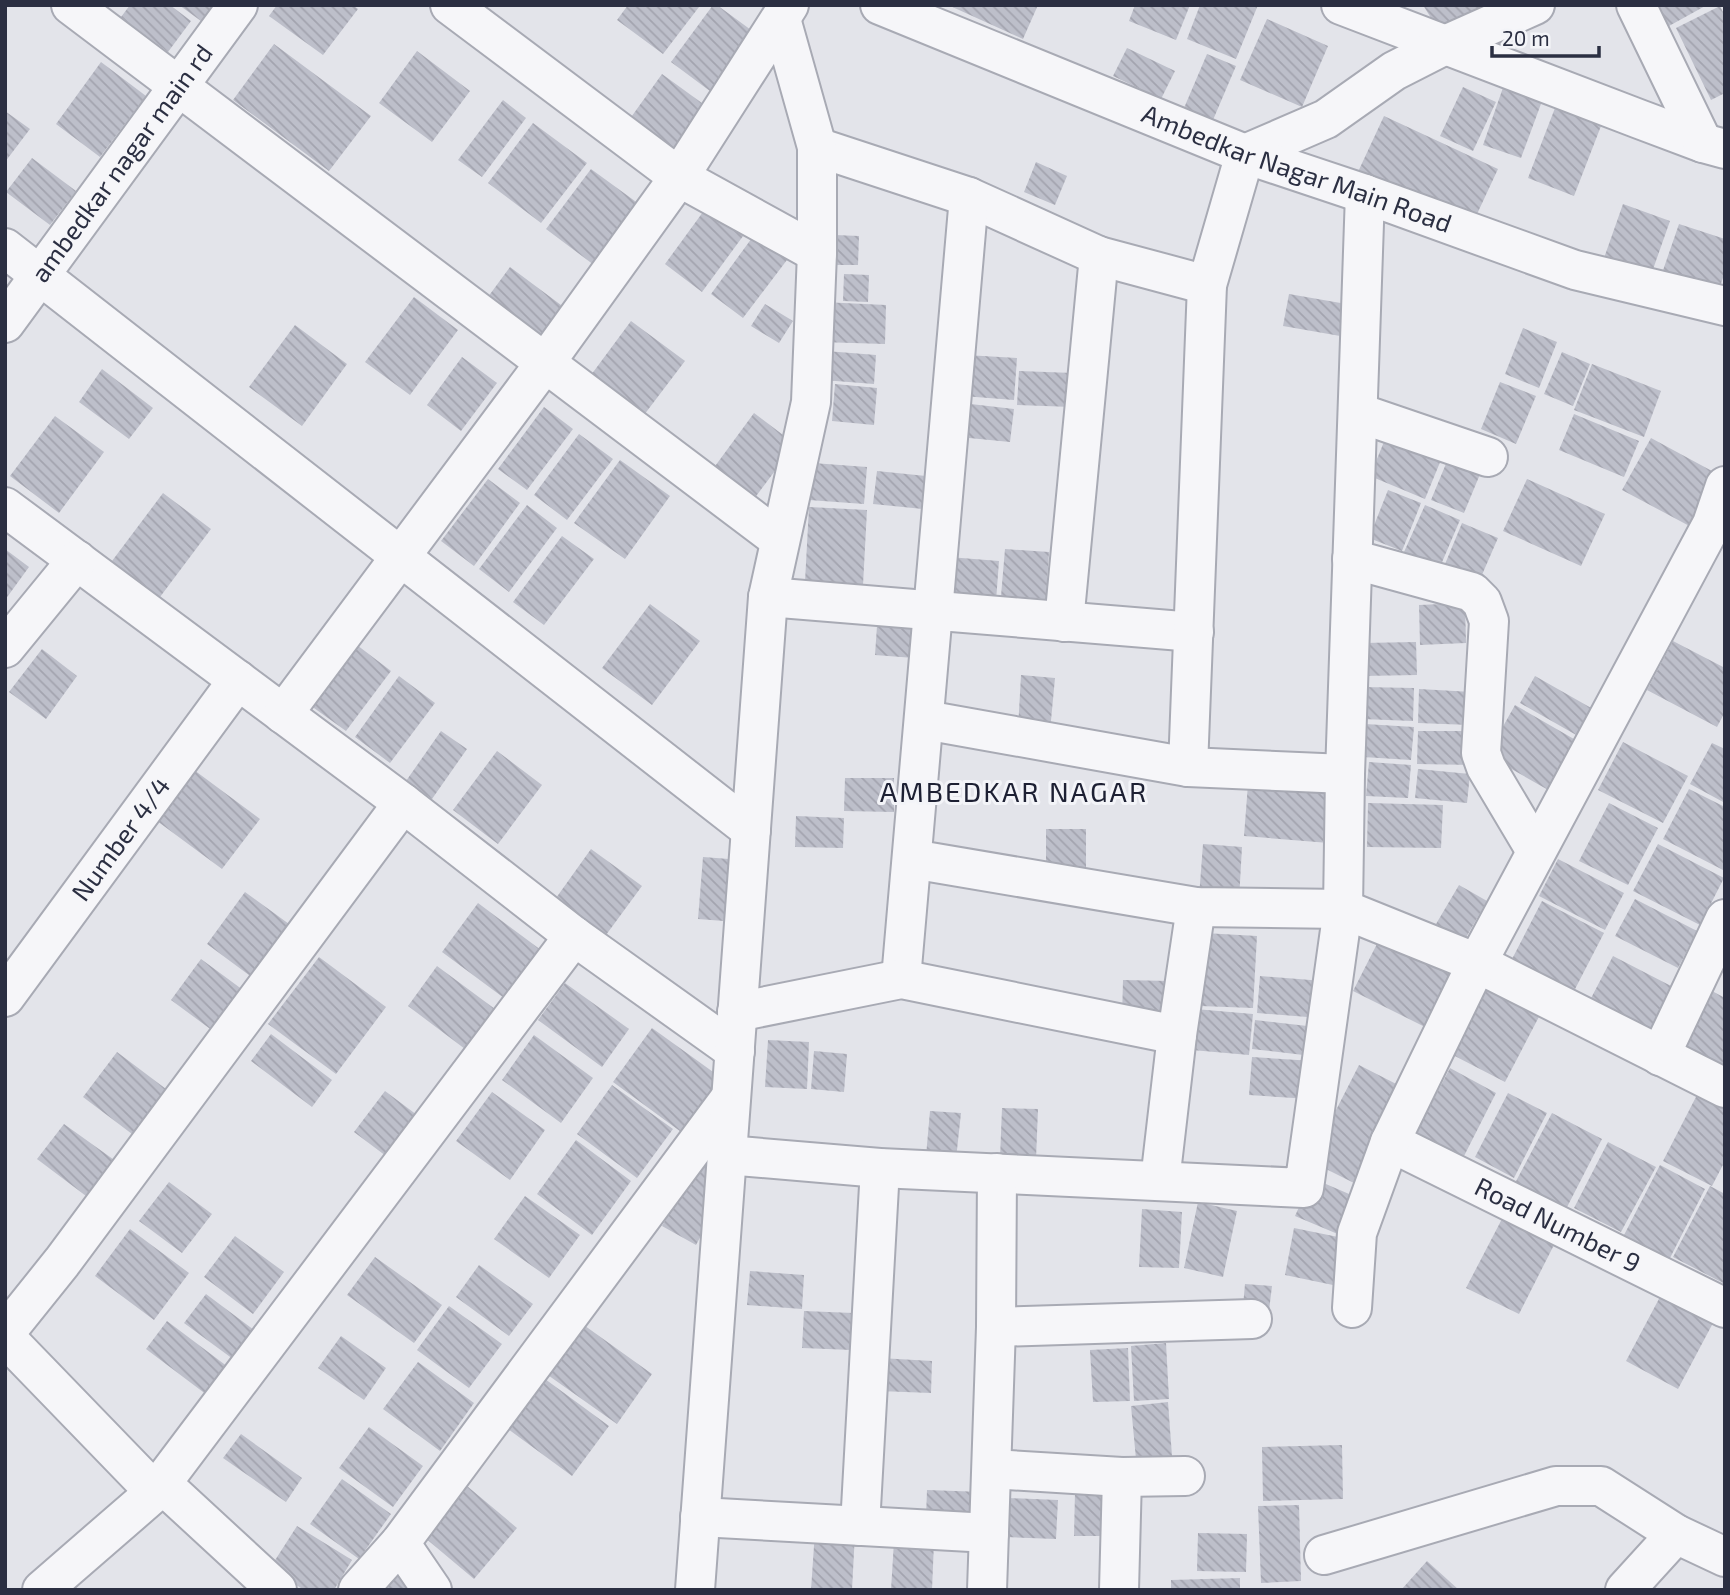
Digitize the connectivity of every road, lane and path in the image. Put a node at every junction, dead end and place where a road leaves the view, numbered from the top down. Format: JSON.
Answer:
{"nodes":[{"id":1,"x":71,"y":5,"type":"edge"},
{"id":2,"x":238,"y":5,"type":"edge"},
{"id":3,"x":450,"y":5,"type":"edge"},
{"id":4,"x":880,"y":5,"type":"edge"},
{"id":5,"x":1341,"y":5,"type":"edge"},
{"id":6,"x":1535,"y":5,"type":"edge"},
{"id":7,"x":1636,"y":5,"type":"edge"},
{"id":8,"x":785,"y":12,"type":"edge"},
{"id":9,"x":1446,"y":45,"type":"junction"},
{"id":10,"x":178,"y":86,"type":"junction"},
{"id":11,"x":1714,"y":146,"type":"edge"},
{"id":12,"x":817,"y":147,"type":"junction"},
{"id":13,"x":1245,"y":154,"type":"junction"},
{"id":14,"x":679,"y":177,"type":"junction"},
{"id":15,"x":1365,"y":194,"type":"junction"},
{"id":16,"x":970,"y":197,"type":"junction"},
{"id":17,"x":5,"y":247,"type":"edge"},
{"id":18,"x":817,"y":253,"type":"junction"},
{"id":19,"x":1099,"y":256,"type":"junction"},
{"id":20,"x":40,"y":275,"type":"junction"},
{"id":21,"x":1207,"y":285,"type":"junction"},
{"id":22,"x":1725,"y":306,"type":"edge"},
{"id":23,"x":5,"y":323,"type":"edge"},
{"id":24,"x":545,"y":363,"type":"junction"},
{"id":25,"x":1359,"y":413,"type":"junction"},
{"id":26,"x":1488,"y":457,"type":"dead end"},
{"id":27,"x":1725,"y":486,"type":"edge"},
{"id":28,"x":5,"y":507,"type":"edge"},
{"id":29,"x":780,"y":540,"type":"junction"},
{"id":30,"x":401,"y":557,"type":"junction"},
{"id":31,"x":1352,"y":559,"type":"junction"},
{"id":32,"x":77,"y":560,"type":"junction"},
{"id":33,"x":768,"y":597,"type":"junction"},
{"id":34,"x":933,"y":611,"type":"junction"},
{"id":35,"x":1064,"y":622,"type":"junction"},
{"id":36,"x":1194,"y":632,"type":"junction"},
{"id":37,"x":5,"y":648,"type":"edge"},
{"id":38,"x":238,"y":680,"type":"junction"},
{"id":39,"x":283,"y":715,"type":"junction"},
{"id":40,"x":925,"y":720,"type":"junction"},
{"id":41,"x":1188,"y":767,"type":"junction"},
{"id":42,"x":1345,"y":774,"type":"junction"},
{"id":43,"x":403,"y":803,"type":"junction"},
{"id":44,"x":751,"y":830,"type":"junction"},
{"id":45,"x":1536,"y":851,"type":"junction"},
{"id":46,"x":912,"y":859,"type":"junction"},
{"id":47,"x":1196,"y":907,"type":"junction"},
{"id":48,"x":1343,"y":909,"type":"junction"},
{"id":49,"x":1725,"y":919,"type":"edge"},
{"id":50,"x":574,"y":936,"type":"junction"},
{"id":51,"x":1477,"y":963,"type":"junction"},
{"id":52,"x":901,"y":979,"type":"junction"},
{"id":53,"x":5,"y":997,"type":"edge"},
{"id":54,"x":737,"y":1012,"type":"junction"},
{"id":55,"x":1177,"y":1035,"type":"junction"},
{"id":56,"x":734,"y":1051,"type":"junction"},
{"id":57,"x":1660,"y":1056,"type":"junction"},
{"id":58,"x":1725,"y":1088,"type":"edge"},
{"id":59,"x":731,"y":1097,"type":"junction"},
{"id":60,"x":1390,"y":1142,"type":"junction"},
{"id":61,"x":727,"y":1155,"type":"junction"},
{"id":62,"x":880,"y":1168,"type":"junction"},
{"id":63,"x":997,"y":1173,"type":"junction"},
{"id":64,"x":1160,"y":1181,"type":"junction"},
{"id":65,"x":1352,"y":1308,"type":"dead end"},
{"id":66,"x":1725,"y":1308,"type":"edge"},
{"id":67,"x":1252,"y":1319,"type":"dead end"},
{"id":68,"x":996,"y":1327,"type":"junction"},
{"id":69,"x":5,"y":1335,"type":"edge"},
{"id":70,"x":992,"y":1469,"type":"junction"},
{"id":71,"x":1185,"y":1476,"type":"dead end"},
{"id":72,"x":1122,"y":1477,"type":"junction"},
{"id":73,"x":158,"y":1488,"type":"junction"},
{"id":74,"x":701,"y":1517,"type":"junction"},
{"id":75,"x":860,"y":1526,"type":"junction"},
{"id":76,"x":989,"y":1533,"type":"junction"},
{"id":77,"x":1676,"y":1534,"type":"junction"},
{"id":78,"x":400,"y":1543,"type":"junction"},
{"id":79,"x":1324,"y":1555,"type":"dead end"},
{"id":80,"x":1725,"y":1557,"type":"edge"},
{"id":81,"x":43,"y":1590,"type":"edge"},
{"id":82,"x":277,"y":1590,"type":"edge"},
{"id":83,"x":358,"y":1590,"type":"edge"},
{"id":84,"x":432,"y":1590,"type":"edge"},
{"id":85,"x":695,"y":1590,"type":"edge"},
{"id":86,"x":988,"y":1590,"type":"edge"},
{"id":87,"x":1119,"y":1590,"type":"edge"},
{"id":88,"x":1625,"y":1590,"type":"edge"}],
"edges":[{"from":1,"to":10,"type":"street"},
{"from":2,"to":10,"type":"street","name":"ambedkar nagar main rd"},
{"from":3,"to":14,"type":"street"},
{"from":4,"to":13,"type":"street","name":"Ambedkar Nagar Main Road"},
{"from":5,"to":9,"type":"street"},
{"from":6,"to":9,"type":"street"},
{"from":7,"to":11,"type":"street"},
{"from":8,"to":12,"type":"street"},
{"from":8,"to":14,"type":"street"},
{"from":9,"to":11,"type":"street"},
{"from":9,"to":13,"type":"street"},
{"from":10,"to":20,"type":"street","name":"ambedkar nagar main rd"},
{"from":10,"to":24,"type":"street"},
{"from":12,"to":16,"type":"street"},
{"from":12,"to":18,"type":"street"},
{"from":13,"to":15,"type":"street","name":"Ambedkar Nagar Main Road"},
{"from":13,"to":21,"type":"street"},
{"from":14,"to":18,"type":"street"},
{"from":14,"to":24,"type":"street"},
{"from":15,"to":22,"type":"street","name":"Ambedkar Nagar Main Road"},
{"from":15,"to":25,"type":"street"},
{"from":16,"to":19,"type":"street"},
{"from":16,"to":34,"type":"street"},
{"from":17,"to":20,"type":"street"},
{"from":18,"to":29,"type":"street"},
{"from":19,"to":21,"type":"street"},
{"from":19,"to":35,"type":"street"},
{"from":20,"to":23,"type":"street","name":"ambedkar nagar main rd"},
{"from":20,"to":30,"type":"street"},
{"from":21,"to":36,"type":"street"},
{"from":24,"to":29,"type":"street"},
{"from":24,"to":30,"type":"street"},
{"from":25,"to":26,"type":"street"},
{"from":25,"to":31,"type":"street"},
{"from":27,"to":45,"type":"street"},
{"from":28,"to":32,"type":"street"},
{"from":29,"to":33,"type":"street"},
{"from":30,"to":39,"type":"street"},
{"from":30,"to":44,"type":"street"},
{"from":31,"to":42,"type":"street"},
{"from":31,"to":45,"type":"street"},
{"from":32,"to":37,"type":"street"},
{"from":32,"to":38,"type":"street"},
{"from":33,"to":34,"type":"street"},
{"from":33,"to":44,"type":"street"},
{"from":34,"to":35,"type":"street"},
{"from":34,"to":40,"type":"street"},
{"from":35,"to":36,"type":"street"},
{"from":36,"to":41,"type":"street"},
{"from":38,"to":39,"type":"street"},
{"from":38,"to":53,"type":"street","name":"Number 4/4"},
{"from":39,"to":43,"type":"street"},
{"from":40,"to":41,"type":"street"},
{"from":40,"to":46,"type":"street"},
{"from":41,"to":42,"type":"street"},
{"from":42,"to":48,"type":"street"},
{"from":43,"to":50,"type":"street"},
{"from":43,"to":69,"type":"street"},
{"from":44,"to":54,"type":"street"},
{"from":45,"to":51,"type":"street"},
{"from":46,"to":47,"type":"street"},
{"from":46,"to":52,"type":"street"},
{"from":47,"to":48,"type":"street"},
{"from":47,"to":55,"type":"street"},
{"from":48,"to":51,"type":"street"},
{"from":48,"to":64,"type":"street"},
{"from":49,"to":57,"type":"street"},
{"from":50,"to":56,"type":"street"},
{"from":50,"to":73,"type":"street"},
{"from":51,"to":57,"type":"street"},
{"from":51,"to":60,"type":"street"},
{"from":52,"to":54,"type":"street"},
{"from":52,"to":55,"type":"street"},
{"from":54,"to":56,"type":"street"},
{"from":55,"to":64,"type":"street"},
{"from":56,"to":59,"type":"street"},
{"from":57,"to":58,"type":"street"},
{"from":59,"to":61,"type":"street"},
{"from":59,"to":78,"type":"street"},
{"from":60,"to":65,"type":"street"},
{"from":60,"to":66,"type":"street","name":"Road Number 9"},
{"from":61,"to":62,"type":"street"},
{"from":61,"to":74,"type":"street"},
{"from":62,"to":63,"type":"street"},
{"from":62,"to":75,"type":"street"},
{"from":63,"to":64,"type":"street"},
{"from":63,"to":68,"type":"street"},
{"from":67,"to":68,"type":"street"},
{"from":68,"to":70,"type":"street"},
{"from":69,"to":73,"type":"street"},
{"from":70,"to":72,"type":"street"},
{"from":70,"to":76,"type":"street"},
{"from":71,"to":72,"type":"street"},
{"from":72,"to":87,"type":"street"},
{"from":73,"to":81,"type":"street"},
{"from":73,"to":82,"type":"street"},
{"from":74,"to":75,"type":"street"},
{"from":74,"to":85,"type":"street"},
{"from":75,"to":76,"type":"street"},
{"from":76,"to":86,"type":"street"},
{"from":77,"to":79,"type":"street"},
{"from":77,"to":80,"type":"street"},
{"from":77,"to":88,"type":"street"},
{"from":78,"to":83,"type":"street"},
{"from":78,"to":84,"type":"street"}]}
